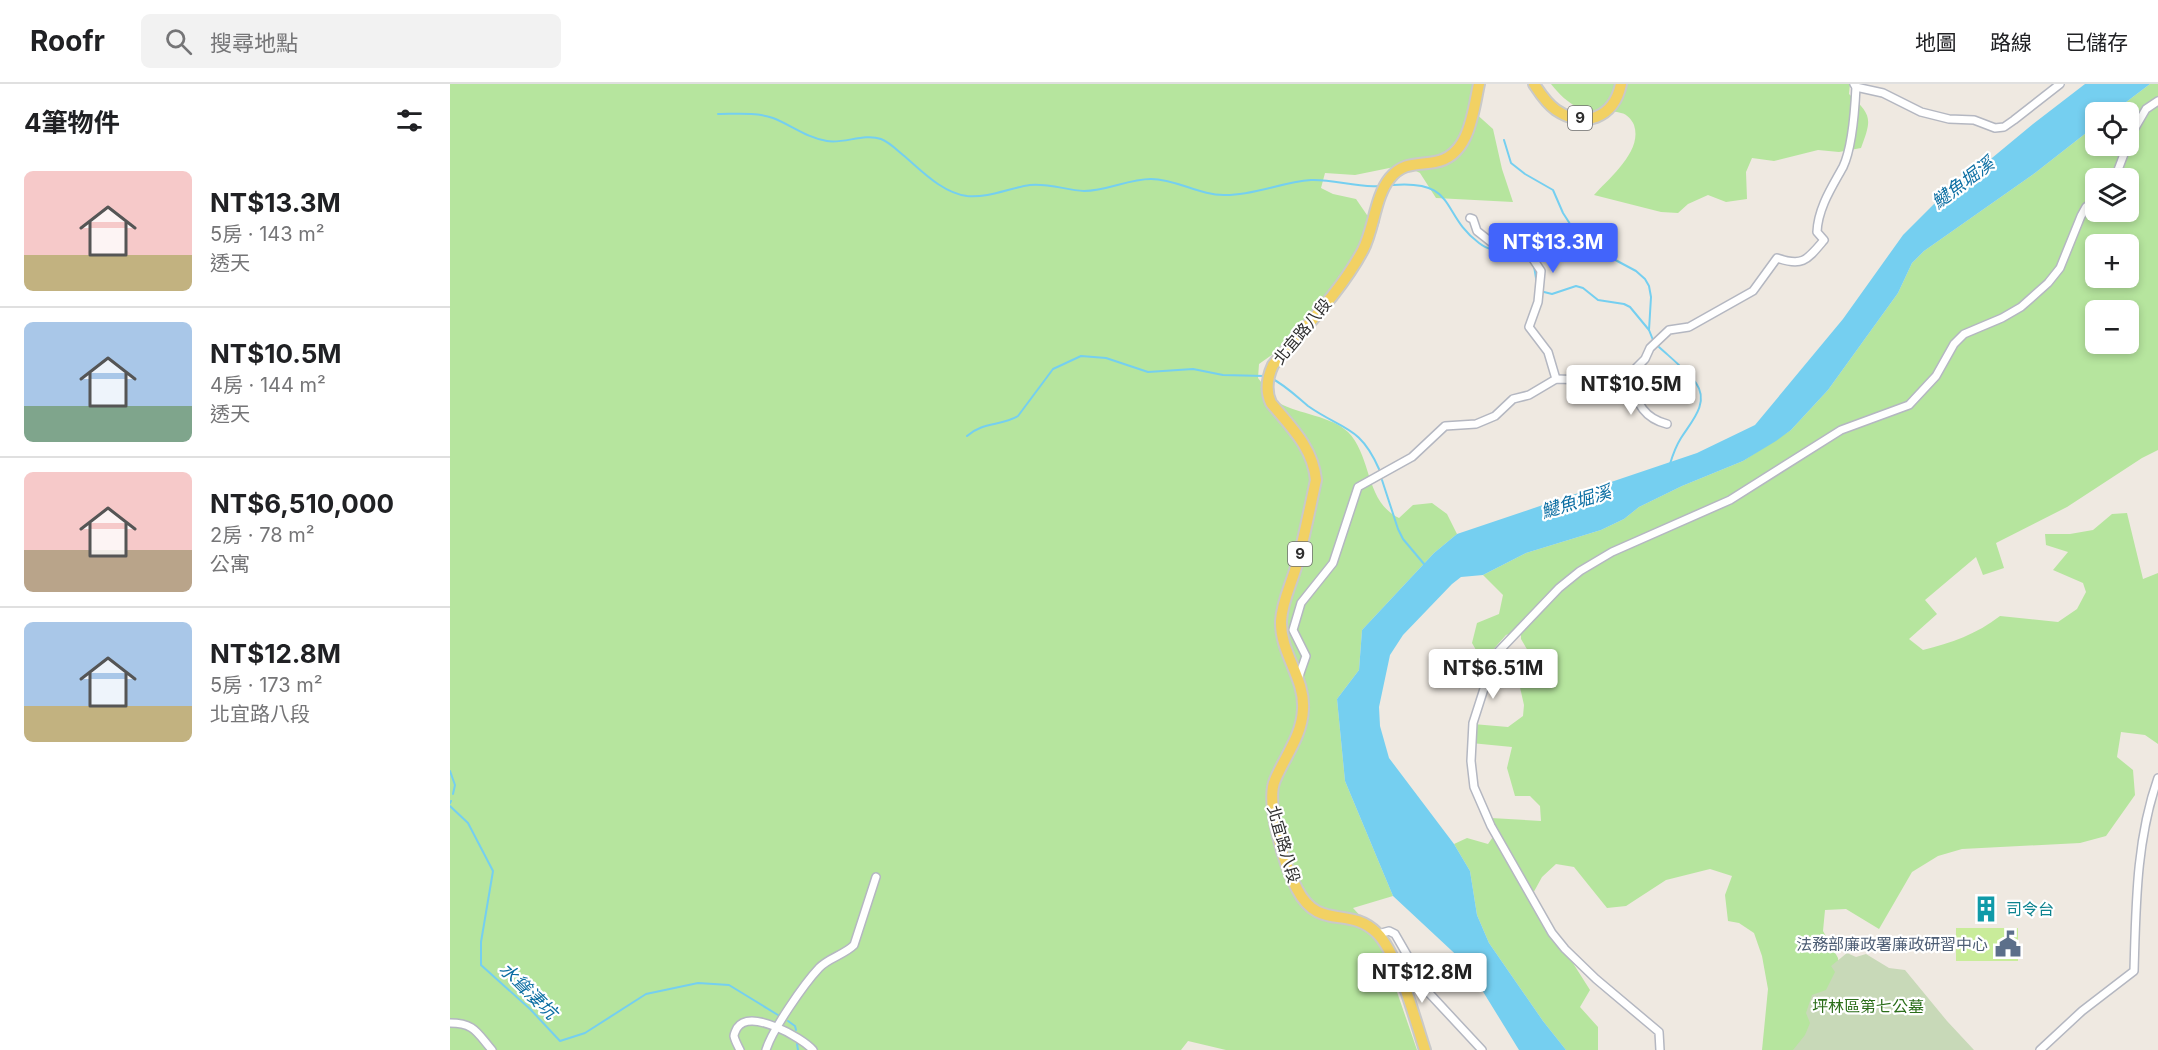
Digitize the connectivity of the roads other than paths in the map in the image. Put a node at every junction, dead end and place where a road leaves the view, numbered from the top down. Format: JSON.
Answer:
{"nodes":[{"id":1,"x":1479,"y":84,"type":"edge"},
{"id":2,"x":1534,"y":84,"type":"edge"},
{"id":3,"x":1621,"y":84,"type":"edge"},
{"id":4,"x":2060,"y":84,"type":"edge"},
{"id":5,"x":1855,"y":86,"type":"edge"},
{"id":6,"x":2158,"y":101,"type":"edge"},
{"id":7,"x":2139,"y":121,"type":"edge"},
{"id":8,"x":2085,"y":209,"type":"edge"},
{"id":9,"x":1470,"y":218,"type":"dead end"},
{"id":10,"x":1628,"y":376,"type":"junction"},
{"id":11,"x":1556,"y":379,"type":"junction"},
{"id":12,"x":1666,"y":424,"type":"dead end"},
{"id":13,"x":1298,"y":679,"type":"junction"},
{"id":14,"x":2158,"y":778,"type":"edge"},
{"id":15,"x":876,"y":877,"type":"dead end"},
{"id":16,"x":1378,"y":934,"type":"junction"},
{"id":17,"x":450,"y":1023,"type":"edge"},
{"id":18,"x":777,"y":1027,"type":"junction"},
{"id":19,"x":492,"y":1050,"type":"edge"},
{"id":20,"x":740,"y":1050,"type":"edge"},
{"id":21,"x":766,"y":1050,"type":"edge"},
{"id":22,"x":813,"y":1050,"type":"edge"},
{"id":23,"x":1425,"y":1050,"type":"edge"},
{"id":24,"x":1482,"y":1050,"type":"edge"},
{"id":25,"x":1660,"y":1050,"type":"edge"},
{"id":26,"x":2040,"y":1050,"type":"edge"}],
"edges":[{"from":1,"to":13,"type":"main road","name":"北宜路八段","number":"9"},
{"from":2,"to":3,"type":"main road","number":"9"},
{"from":4,"to":5,"type":"street"},
{"from":5,"to":10,"type":"street"},
{"from":6,"to":7,"type":"street"},
{"from":8,"to":25,"type":"street"},
{"from":9,"to":11,"type":"street"},
{"from":10,"to":11,"type":"street"},
{"from":10,"to":12,"type":"street"},
{"from":11,"to":13,"type":"street"},
{"from":13,"to":16,"type":"main road","name":"北宜路八段","number":"9"},
{"from":14,"to":26,"type":"street"},
{"from":15,"to":18,"type":"street"},
{"from":16,"to":23,"type":"main road"},
{"from":16,"to":24,"type":"street"},
{"from":17,"to":19,"type":"street"},
{"from":18,"to":20,"type":"street"},
{"from":18,"to":21,"type":"street"},
{"from":18,"to":22,"type":"street"}]}
